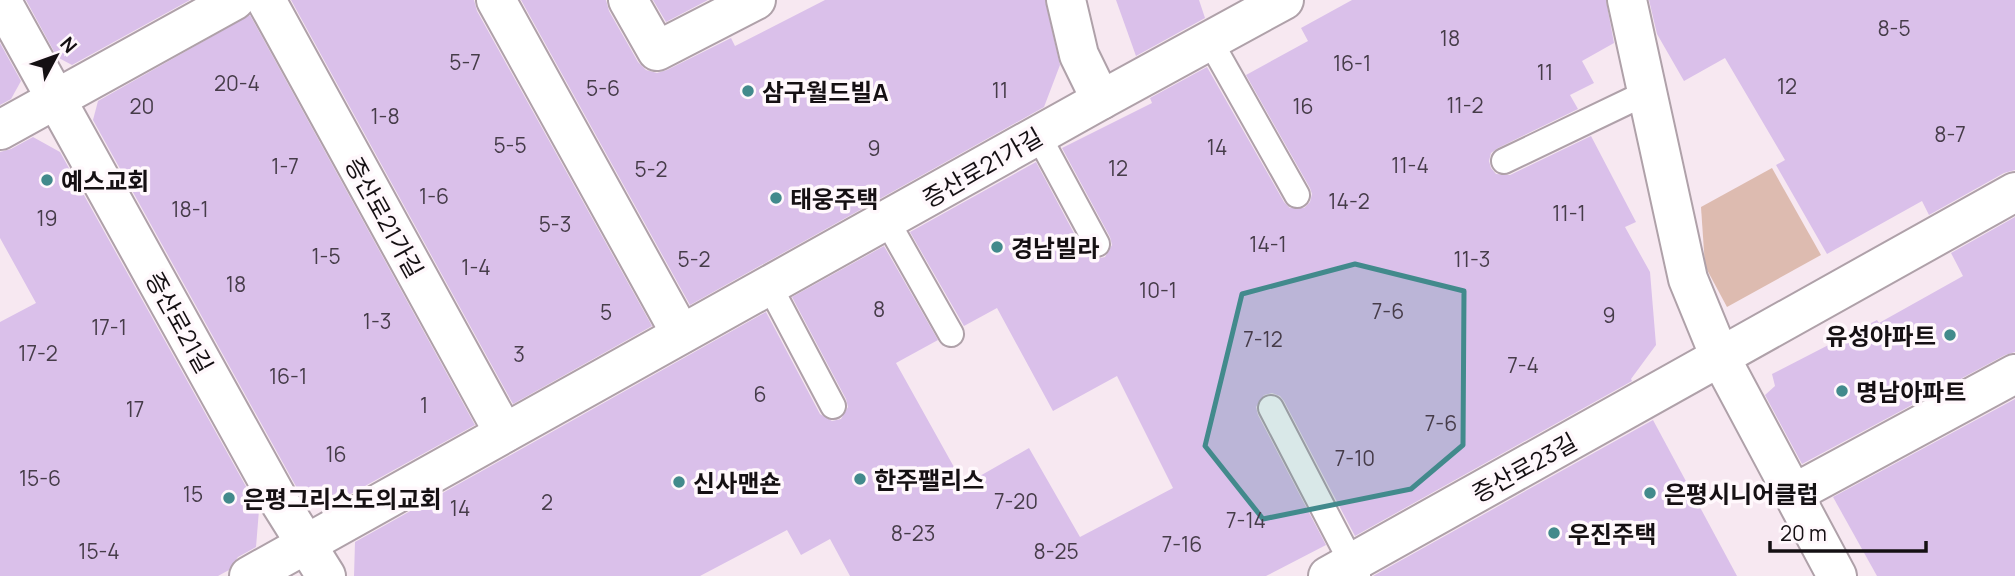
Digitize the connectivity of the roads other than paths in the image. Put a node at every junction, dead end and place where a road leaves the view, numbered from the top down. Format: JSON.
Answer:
{"nodes":[{"id":1,"x":1,"y":0,"type":"edge"},
{"id":2,"x":235,"y":0,"type":"edge"},
{"id":3,"x":266,"y":0,"type":"edge"},
{"id":4,"x":496,"y":0,"type":"edge"},
{"id":5,"x":628,"y":0,"type":"edge"},
{"id":6,"x":756,"y":0,"type":"edge"},
{"id":7,"x":1066,"y":0,"type":"edge"},
{"id":8,"x":1284,"y":0,"type":"edge"},
{"id":9,"x":1628,"y":0,"type":"edge"},
{"id":10,"x":1210,"y":41,"type":"junction"},
{"id":11,"x":1647,"y":92,"type":"junction"},
{"id":12,"x":56,"y":99,"type":"junction"},
{"id":13,"x":1101,"y":100,"type":"junction"},
{"id":14,"x":0,"y":130,"type":"edge"},
{"id":15,"x":1038,"y":135,"type":"junction"},
{"id":16,"x":1504,"y":160,"type":"dead end"},
{"id":17,"x":2015,"y":192,"type":"edge"},
{"id":18,"x":1297,"y":195,"type":"dead end"},
{"id":19,"x":887,"y":221,"type":"junction"},
{"id":20,"x":1097,"y":244,"type":"dead end"},
{"id":21,"x":769,"y":285,"type":"junction"},
{"id":22,"x":681,"y":334,"type":"junction"},
{"id":23,"x":951,"y":334,"type":"dead end"},
{"id":24,"x":1720,"y":357,"type":"junction"},
{"id":25,"x":2015,"y":374,"type":"edge"},
{"id":26,"x":834,"y":406,"type":"dead end"},
{"id":27,"x":1271,"y":408,"type":"dead end"},
{"id":28,"x":504,"y":433,"type":"junction"},
{"id":29,"x":1793,"y":494,"type":"junction"},
{"id":30,"x":306,"y":543,"type":"junction"},
{"id":31,"x":1346,"y":571,"type":"edge"},
{"id":32,"x":249,"y":576,"type":"edge"},
{"id":33,"x":326,"y":576,"type":"edge"},
{"id":34,"x":1837,"y":576,"type":"edge"}],
"edges":[{"from":1,"to":12,"type":"street","name":"증산로21길"},
{"from":2,"to":12,"type":"street"},
{"from":3,"to":28,"type":"street","name":"증산로21가길"},
{"from":4,"to":22,"type":"street"},
{"from":5,"to":6,"type":"street"},
{"from":7,"to":13,"type":"street"},
{"from":8,"to":10,"type":"street","name":"증산로21가길"},
{"from":9,"to":11,"type":"street"},
{"from":10,"to":13,"type":"street","name":"증산로21가길"},
{"from":10,"to":18,"type":"lane"},
{"from":11,"to":16,"type":"lane"},
{"from":11,"to":24,"type":"street"},
{"from":12,"to":14,"type":"street"},
{"from":12,"to":30,"type":"street","name":"증산로21길"},
{"from":13,"to":15,"type":"street","name":"증산로21가길"},
{"from":15,"to":19,"type":"street","name":"증산로21가길"},
{"from":15,"to":20,"type":"lane"},
{"from":17,"to":24,"type":"street","name":"증산로23길"},
{"from":19,"to":21,"type":"street","name":"증산로21가길"},
{"from":19,"to":23,"type":"lane"},
{"from":21,"to":22,"type":"street","name":"증산로21가길"},
{"from":21,"to":26,"type":"lane"},
{"from":22,"to":28,"type":"street","name":"증산로21가길"},
{"from":24,"to":29,"type":"street"},
{"from":24,"to":31,"type":"street","name":"증산로23길"},
{"from":25,"to":29,"type":"street"},
{"from":27,"to":31,"type":"lane"},
{"from":28,"to":30,"type":"street","name":"증산로21가길"},
{"from":29,"to":34,"type":"street"},
{"from":30,"to":32,"type":"street"},
{"from":30,"to":33,"type":"street","name":"증산로21길"}]}
